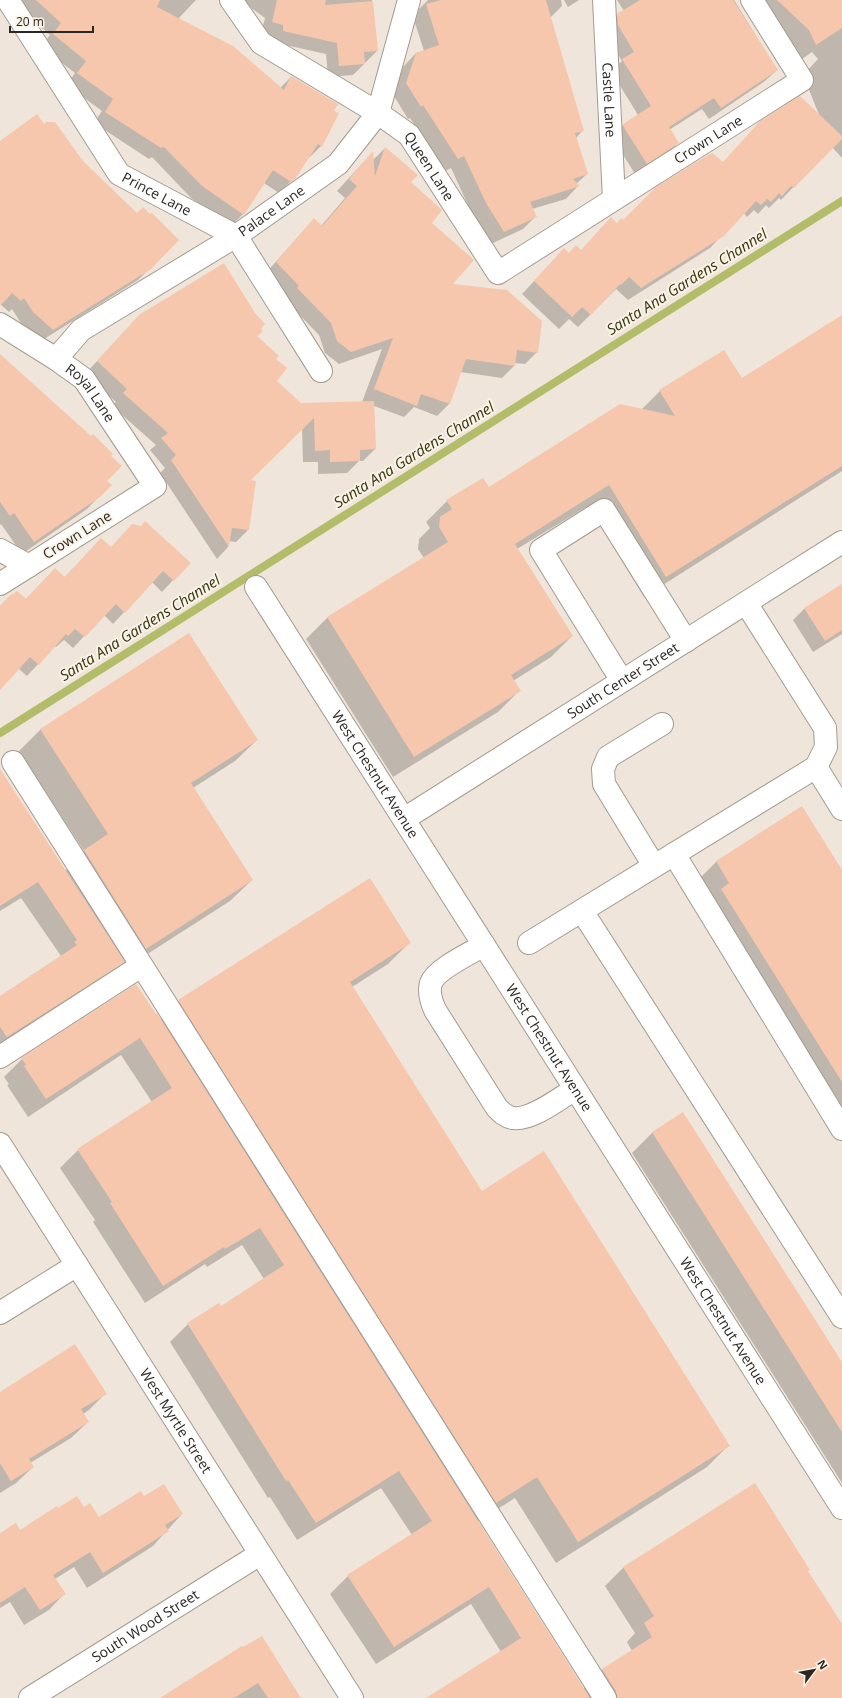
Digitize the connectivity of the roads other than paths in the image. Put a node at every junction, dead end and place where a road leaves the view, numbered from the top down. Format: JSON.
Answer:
{"nodes":[{"id":1,"x":8,"y":0,"type":"edge"},
{"id":2,"x":231,"y":0,"type":"edge"},
{"id":3,"x":409,"y":0,"type":"edge"},
{"id":4,"x":604,"y":0,"type":"edge"},
{"id":5,"x":752,"y":0,"type":"edge"},
{"id":6,"x":378,"y":113,"type":"junction"},
{"id":7,"x":614,"y":199,"type":"junction"},
{"id":8,"x":236,"y":236,"type":"junction"},
{"id":9,"x":0,"y":324,"type":"edge"},
{"id":10,"x":56,"y":359,"type":"junction"},
{"id":11,"x":321,"y":372,"type":"dead end"},
{"id":12,"x":155,"y":486,"type":"joint"},
{"id":13,"x":842,"y":542,"type":"edge"},
{"id":14,"x":0,"y":550,"type":"edge"},
{"id":15,"x":29,"y":566,"type":"junction"},
{"id":16,"x":0,"y":584,"type":"edge"},
{"id":17,"x":256,"y":587,"type":"dead end"},
{"id":18,"x":746,"y":603,"type":"junction"},
{"id":19,"x":686,"y":641,"type":"junction"},
{"id":20,"x":622,"y":681,"type":"junction"},
{"id":21,"x":662,"y":724,"type":"dead end"},
{"id":22,"x":834,"y":745,"type":"edge"},
{"id":23,"x":12,"y":762,"type":"dead end"},
{"id":24,"x":816,"y":767,"type":"junction"},
{"id":25,"x":842,"y":809,"type":"edge"},
{"id":26,"x":404,"y":819,"type":"junction"},
{"id":27,"x":674,"y":854,"type":"junction"},
{"id":28,"x":654,"y":866,"type":"junction"},
{"id":29,"x":582,"y":911,"type":"junction"},
{"id":30,"x":529,"y":943,"type":"dead end"},
{"id":31,"x":484,"y":945,"type":"junction"},
{"id":32,"x":141,"y":966,"type":"junction"},
{"id":33,"x":0,"y":1057,"type":"edge"},
{"id":34,"x":575,"y":1089,"type":"junction"},
{"id":35,"x":842,"y":1129,"type":"edge"},
{"id":36,"x":0,"y":1144,"type":"edge"},
{"id":37,"x":77,"y":1265,"type":"junction"},
{"id":38,"x":0,"y":1312,"type":"edge"},
{"id":39,"x":842,"y":1317,"type":"edge"},
{"id":40,"x":842,"y":1508,"type":"edge"},
{"id":41,"x":260,"y":1554,"type":"junction"},
{"id":42,"x":30,"y":1698,"type":"edge"},
{"id":43,"x":352,"y":1698,"type":"edge"},
{"id":44,"x":605,"y":1698,"type":"edge"}],
"edges":[{"from":1,"to":8,"type":"street","name":"Prince Lane"},
{"from":2,"to":6,"type":"street","name":"Queen Lane"},
{"from":3,"to":6,"type":"street","name":"Palace Lane"},
{"from":4,"to":7,"type":"street","name":"Castle Lane"},
{"from":5,"to":7,"type":"street","name":"Crown Lane"},
{"from":6,"to":7,"type":"street","name":"Queen Lane"},
{"from":6,"to":8,"type":"street","name":"Palace Lane"},
{"from":8,"to":10,"type":"street","name":"Palace Lane"},
{"from":8,"to":11,"type":"street"},
{"from":9,"to":10,"type":"street","name":"Royal Lane"},
{"from":10,"to":12,"type":"street","name":"Royal Lane"},
{"from":12,"to":15,"type":"street","name":"Crown Lane"},
{"from":13,"to":18,"type":"street","name":"South Center Street"},
{"from":14,"to":15,"type":"street"},
{"from":15,"to":16,"type":"street","name":"Crown Lane"},
{"from":17,"to":26,"type":"street","name":"West Chestnut Avenue"},
{"from":18,"to":19,"type":"street","name":"South Center Street"},
{"from":18,"to":22,"type":"street"},
{"from":19,"to":20,"type":"street","name":"South Center Street"},
{"from":19,"to":20,"type":"street"},
{"from":20,"to":26,"type":"street","name":"South Center Street"},
{"from":21,"to":28,"type":"street"},
{"from":22,"to":24,"type":"street"},
{"from":23,"to":32,"type":"street"},
{"from":24,"to":25,"type":"street"},
{"from":24,"to":27,"type":"street"},
{"from":26,"to":31,"type":"street","name":"West Chestnut Avenue"},
{"from":27,"to":28,"type":"street"},
{"from":27,"to":35,"type":"street"},
{"from":28,"to":29,"type":"street"},
{"from":29,"to":30,"type":"street"},
{"from":29,"to":39,"type":"street"},
{"from":31,"to":34,"type":"street","name":"West Chestnut Avenue"},
{"from":31,"to":34,"type":"street"},
{"from":32,"to":33,"type":"street"},
{"from":32,"to":44,"type":"street"},
{"from":34,"to":40,"type":"street","name":"West Chestnut Avenue"},
{"from":36,"to":37,"type":"street","name":"West Myrtle Street"},
{"from":37,"to":38,"type":"street"},
{"from":37,"to":41,"type":"street","name":"West Myrtle Street"},
{"from":41,"to":42,"type":"street","name":"South Wood Street"},
{"from":41,"to":43,"type":"street","name":"West Myrtle Street"}]}
